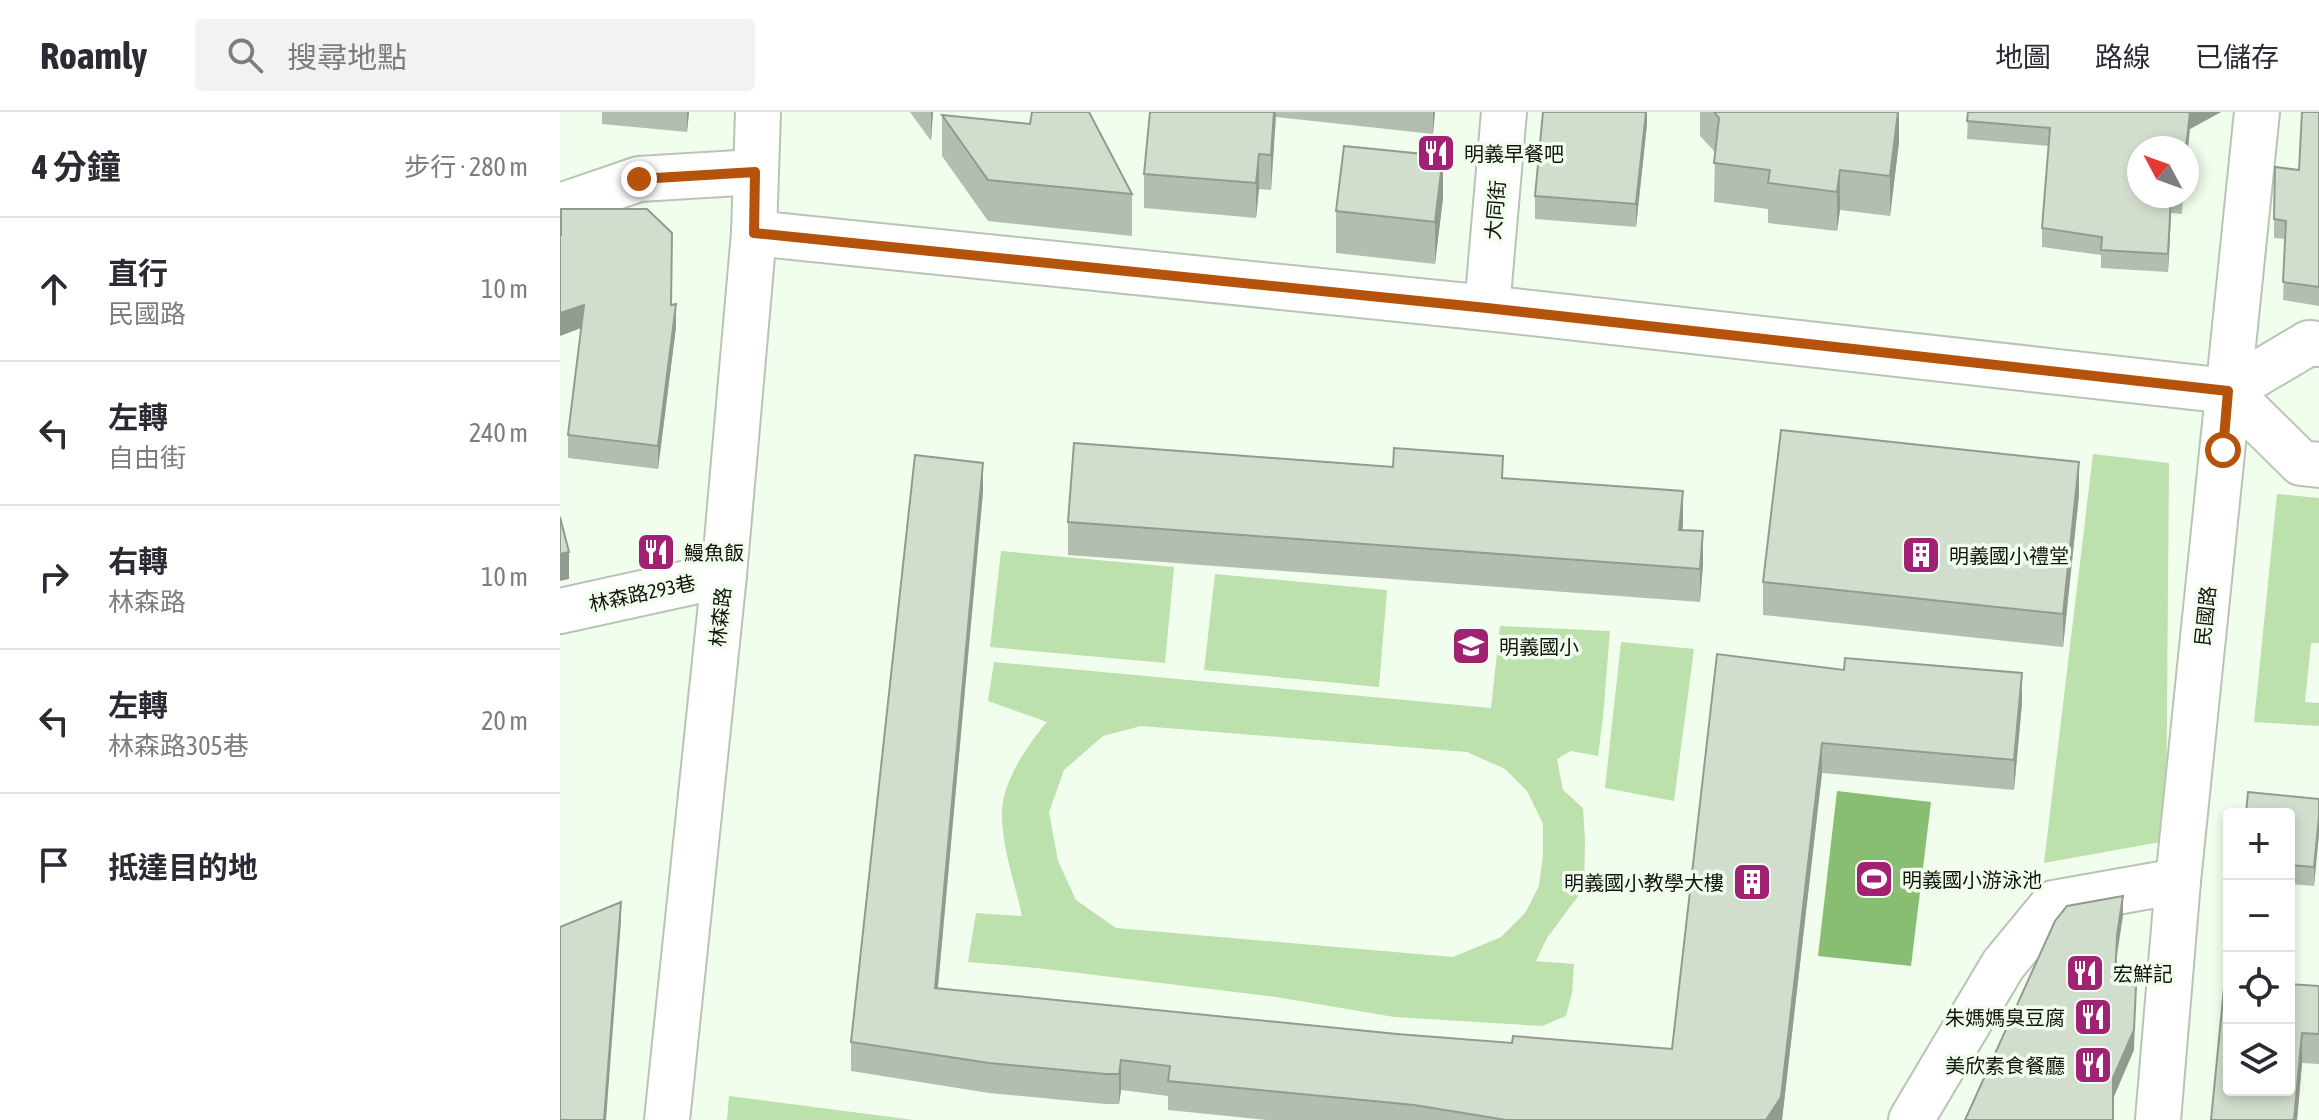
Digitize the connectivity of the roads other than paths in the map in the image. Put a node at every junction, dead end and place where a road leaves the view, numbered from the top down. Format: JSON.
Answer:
{"nodes":[{"id":1,"x":758,"y":112,"type":"edge"},
{"id":2,"x":1504,"y":112,"type":"edge"},
{"id":3,"x":2257,"y":112,"type":"edge"},
{"id":4,"x":755,"y":172,"type":"junction"},
{"id":5,"x":560,"y":206,"type":"edge"},
{"id":6,"x":754,"y":233,"type":"junction"},
{"id":7,"x":1487,"y":308,"type":"junction"},
{"id":8,"x":2319,"y":344,"type":"edge"},
{"id":9,"x":2228,"y":391,"type":"junction"},
{"id":10,"x":2310,"y":464,"type":"edge"},
{"id":11,"x":724,"y":575,"type":"junction"},
{"id":12,"x":560,"y":611,"type":"edge"},
{"id":13,"x":2178,"y":881,"type":"junction"},
{"id":14,"x":667,"y":1120,"type":"edge"},
{"id":15,"x":1911,"y":1120,"type":"edge"},
{"id":16,"x":2158,"y":1120,"type":"edge"}],
"edges":[{"from":1,"to":4,"type":"street","name":"林森路"},
{"from":2,"to":7,"type":"street","name":"大同街"},
{"from":3,"to":9,"type":"street","name":"民國路"},
{"from":4,"to":5,"type":"street"},
{"from":4,"to":6,"type":"street","name":"林森路"},
{"from":6,"to":7,"type":"street"},
{"from":6,"to":11,"type":"street","name":"林森路"},
{"from":7,"to":9,"type":"street"},
{"from":8,"to":9,"type":"street"},
{"from":9,"to":10,"type":"street"},
{"from":9,"to":13,"type":"street","name":"民國路"},
{"from":11,"to":12,"type":"street","name":"林森路293巷"},
{"from":11,"to":14,"type":"street","name":"林森路"},
{"from":13,"to":15,"type":"street"},
{"from":13,"to":16,"type":"street","name":"民國路"}]}
